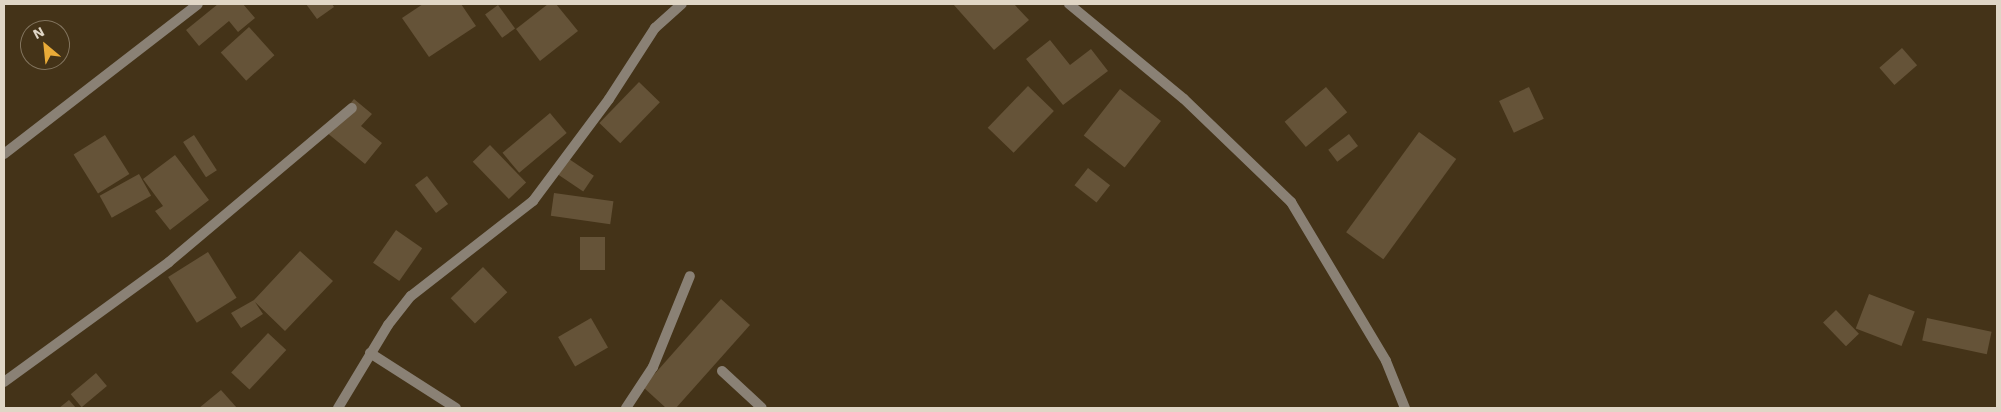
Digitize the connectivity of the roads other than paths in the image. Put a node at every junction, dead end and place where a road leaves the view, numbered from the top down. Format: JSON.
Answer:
{"nodes":[{"id":1,"x":198,"y":4,"type":"edge"},
{"id":2,"x":682,"y":4,"type":"edge"},
{"id":3,"x":1069,"y":4,"type":"edge"},
{"id":4,"x":352,"y":108,"type":"dead end"},
{"id":5,"x":4,"y":154,"type":"edge"},
{"id":6,"x":690,"y":276,"type":"dead end"},
{"id":7,"x":370,"y":353,"type":"junction"},
{"id":8,"x":722,"y":371,"type":"dead end"},
{"id":9,"x":4,"y":382,"type":"edge"},
{"id":10,"x":338,"y":408,"type":"edge"},
{"id":11,"x":456,"y":408,"type":"edge"},
{"id":12,"x":626,"y":408,"type":"edge"},
{"id":13,"x":762,"y":408,"type":"edge"},
{"id":14,"x":1405,"y":408,"type":"edge"}],
"edges":[{"from":1,"to":5,"type":"street"},
{"from":2,"to":7,"type":"street"},
{"from":3,"to":14,"type":"street"},
{"from":4,"to":9,"type":"street"},
{"from":6,"to":12,"type":"street"},
{"from":7,"to":10,"type":"street"},
{"from":7,"to":11,"type":"street"},
{"from":8,"to":13,"type":"street"}]}
